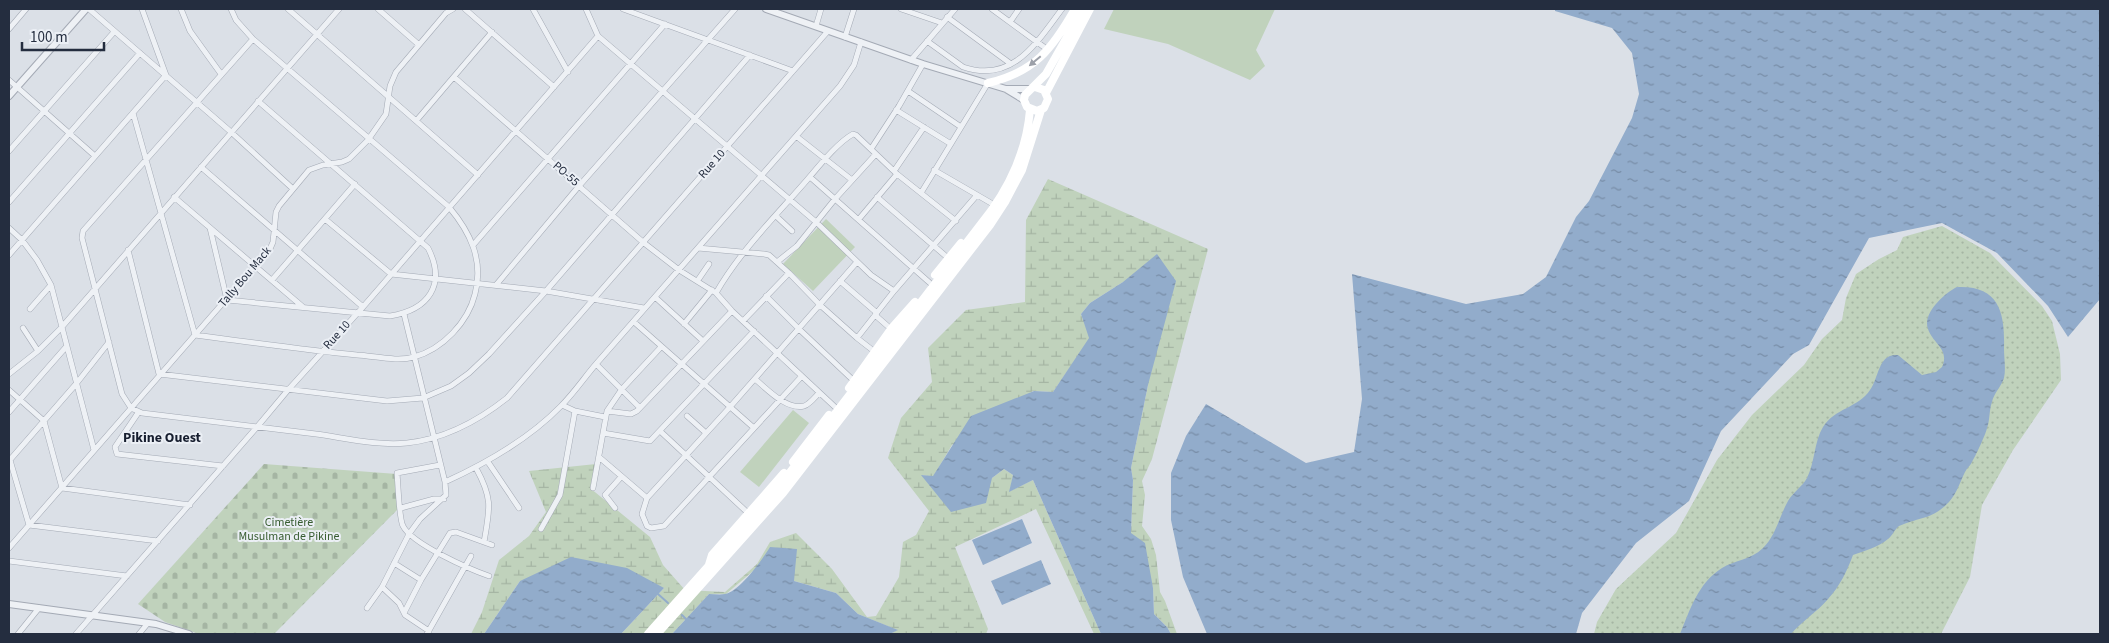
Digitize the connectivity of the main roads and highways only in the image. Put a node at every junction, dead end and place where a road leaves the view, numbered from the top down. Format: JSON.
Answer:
{"nodes":[{"id":1,"x":1075,"y":9,"type":"edge"},
{"id":2,"x":1082,"y":9,"type":"edge"},
{"id":3,"x":1090,"y":9,"type":"edge"},
{"id":4,"x":1055,"y":43,"type":"junction"},
{"id":5,"x":1050,"y":67,"type":"junction"},
{"id":6,"x":988,"y":83,"type":"road end"},
{"id":7,"x":1032,"y":88,"type":"junction"},
{"id":8,"x":1046,"y":93,"type":"junction"},
{"id":9,"x":1030,"y":110,"type":"junction"},
{"id":10,"x":1041,"y":110,"type":"junction"},
{"id":11,"x":1000,"y":199,"type":"junction"},
{"id":12,"x":895,"y":329,"type":"junction"},
{"id":13,"x":708,"y":568,"type":"junction"},
{"id":14,"x":648,"y":634,"type":"edge"},
{"id":15,"x":657,"y":634,"type":"edge"}],
"edges":[{"from":1,"to":4,"type":"main road"},
{"from":2,"to":5,"type":"main road"},
{"from":3,"to":8,"type":"main road"},
{"from":4,"to":5,"type":"main road"},
{"from":4,"to":6,"type":"main road","one_way":true},
{"from":5,"to":7,"type":"main road"},
{"from":7,"to":8,"type":"main road"},
{"from":7,"to":9,"type":"main road"},
{"from":8,"to":10,"type":"main road"},
{"from":9,"to":10,"type":"main road"},
{"from":9,"to":11,"type":"main road"},
{"from":10,"to":15,"type":"main road"},
{"from":11,"to":12,"type":"main road"},
{"from":11,"to":12,"type":"main road"},
{"from":12,"to":13,"type":"main road"},
{"from":12,"to":13,"type":"main road"},
{"from":13,"to":14,"type":"main road"}]}
